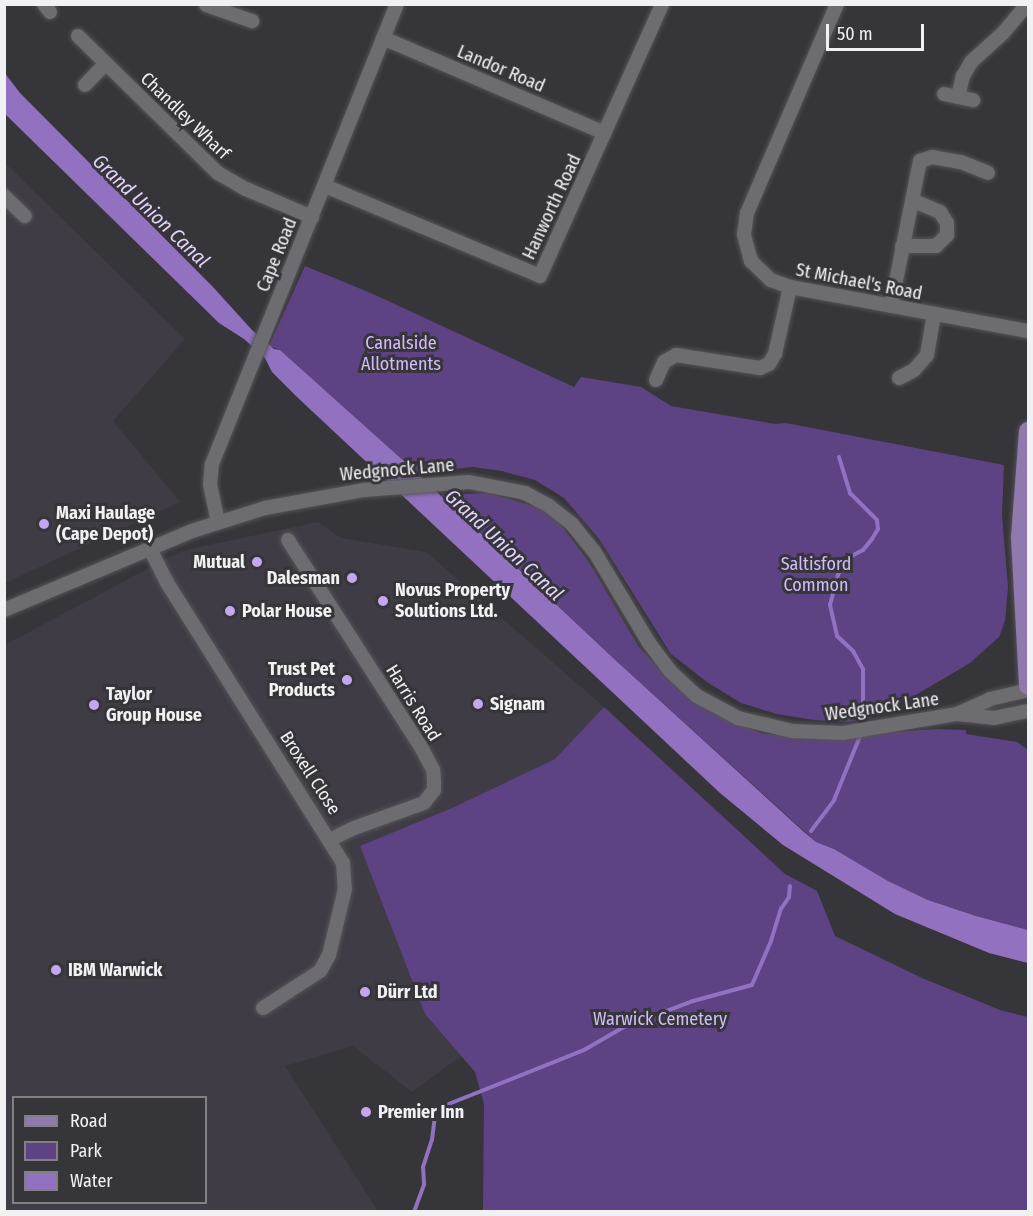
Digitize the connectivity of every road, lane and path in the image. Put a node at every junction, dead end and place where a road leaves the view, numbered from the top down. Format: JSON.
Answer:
{"nodes":[{"id":1,"x":397,"y":4,"type":"edge"},
{"id":2,"x":662,"y":4,"type":"edge"},
{"id":3,"x":837,"y":4,"type":"edge"},
{"id":4,"x":1027,"y":4,"type":"edge"},
{"id":5,"x":206,"y":5,"type":"edge"},
{"id":6,"x":229,"y":8,"type":"edge"},
{"id":7,"x":252,"y":21,"type":"dead end"},
{"id":8,"x":78,"y":36,"type":"dead end"},
{"id":9,"x":383,"y":38,"type":"junction"},
{"id":10,"x":105,"y":64,"type":"junction"},
{"id":11,"x":85,"y":85,"type":"dead end"},
{"id":12,"x":973,"y":100,"type":"dead end"},
{"id":13,"x":605,"y":133,"type":"junction"},
{"id":14,"x":988,"y":173,"type":"dead end"},
{"id":15,"x":325,"y":186,"type":"junction"},
{"id":16,"x":4,"y":196,"type":"edge"},
{"id":17,"x":912,"y":200,"type":"junction"},
{"id":18,"x":25,"y":216,"type":"dead end"},
{"id":19,"x":312,"y":217,"type":"junction"},
{"id":20,"x":902,"y":246,"type":"junction"},
{"id":21,"x":790,"y":287,"type":"junction"},
{"id":22,"x":891,"y":306,"type":"junction"},
{"id":23,"x":934,"y":314,"type":"junction"},
{"id":24,"x":1029,"y":331,"type":"edge"},
{"id":25,"x":899,"y":378,"type":"dead end"},
{"id":26,"x":656,"y":380,"type":"dead end"},
{"id":27,"x":1029,"y":431,"type":"edge"},
{"id":28,"x":1023,"y":504,"type":"junction"},
{"id":29,"x":218,"y":522,"type":"junction"},
{"id":30,"x":288,"y":540,"type":"dead end"},
{"id":31,"x":1029,"y":544,"type":"edge"},
{"id":32,"x":150,"y":549,"type":"junction"},
{"id":33,"x":4,"y":610,"type":"edge"},
{"id":34,"x":1029,"y":688,"type":"edge"},
{"id":35,"x":1029,"y":711,"type":"edge"},
{"id":36,"x":957,"y":714,"type":"junction"},
{"id":37,"x":331,"y":839,"type":"junction"},
{"id":38,"x":263,"y":1008,"type":"dead end"}],
"edges":[{"from":1,"to":9,"type":"street","name":"Cape Road"},
{"from":2,"to":13,"type":"street","name":"Hanworth Road"},
{"from":3,"to":21,"type":"street","name":"St Michael's Road"},
{"from":4,"to":12,"type":"street"},
{"from":5,"to":6,"type":"street"},
{"from":6,"to":7,"type":"street"},
{"from":8,"to":10,"type":"street","name":"Chandley Wharf"},
{"from":9,"to":13,"type":"street","name":"Landor Road"},
{"from":9,"to":15,"type":"street","name":"Cape Road"},
{"from":10,"to":11,"type":"street"},
{"from":10,"to":19,"type":"street","name":"Chandley Wharf"},
{"from":13,"to":15,"type":"street","name":"Hanworth Road"},
{"from":14,"to":17,"type":"street"},
{"from":15,"to":19,"type":"street","name":"Cape Road"},
{"from":16,"to":18,"type":"street"},
{"from":17,"to":20,"type":"street"},
{"from":17,"to":20,"type":"street"},
{"from":19,"to":29,"type":"street","name":"Cape Road"},
{"from":20,"to":22,"type":"street"},
{"from":21,"to":22,"type":"street","name":"St Michael's Road"},
{"from":21,"to":26,"type":"street"},
{"from":22,"to":23,"type":"street","name":"St Michael's Road"},
{"from":23,"to":24,"type":"street","name":"St Michael's Road"},
{"from":23,"to":25,"type":"street"},
{"from":27,"to":28,"type":"main road"},
{"from":28,"to":31,"type":"main road"},
{"from":28,"to":34,"type":"main road"},
{"from":29,"to":32,"type":"street","name":"Wedgnock Lane"},
{"from":29,"to":36,"type":"street","name":"Wedgnock Lane"},
{"from":30,"to":37,"type":"street","name":"Harris Road"},
{"from":32,"to":33,"type":"street","name":"Wedgnock Lane"},
{"from":32,"to":37,"type":"street","name":"Broxell Close"},
{"from":34,"to":36,"type":"street","name":"Wedgnock Lane"},
{"from":35,"to":36,"type":"street","name":"Wedgnock Lane"},
{"from":37,"to":38,"type":"street","name":"Broxell Close"}]}
